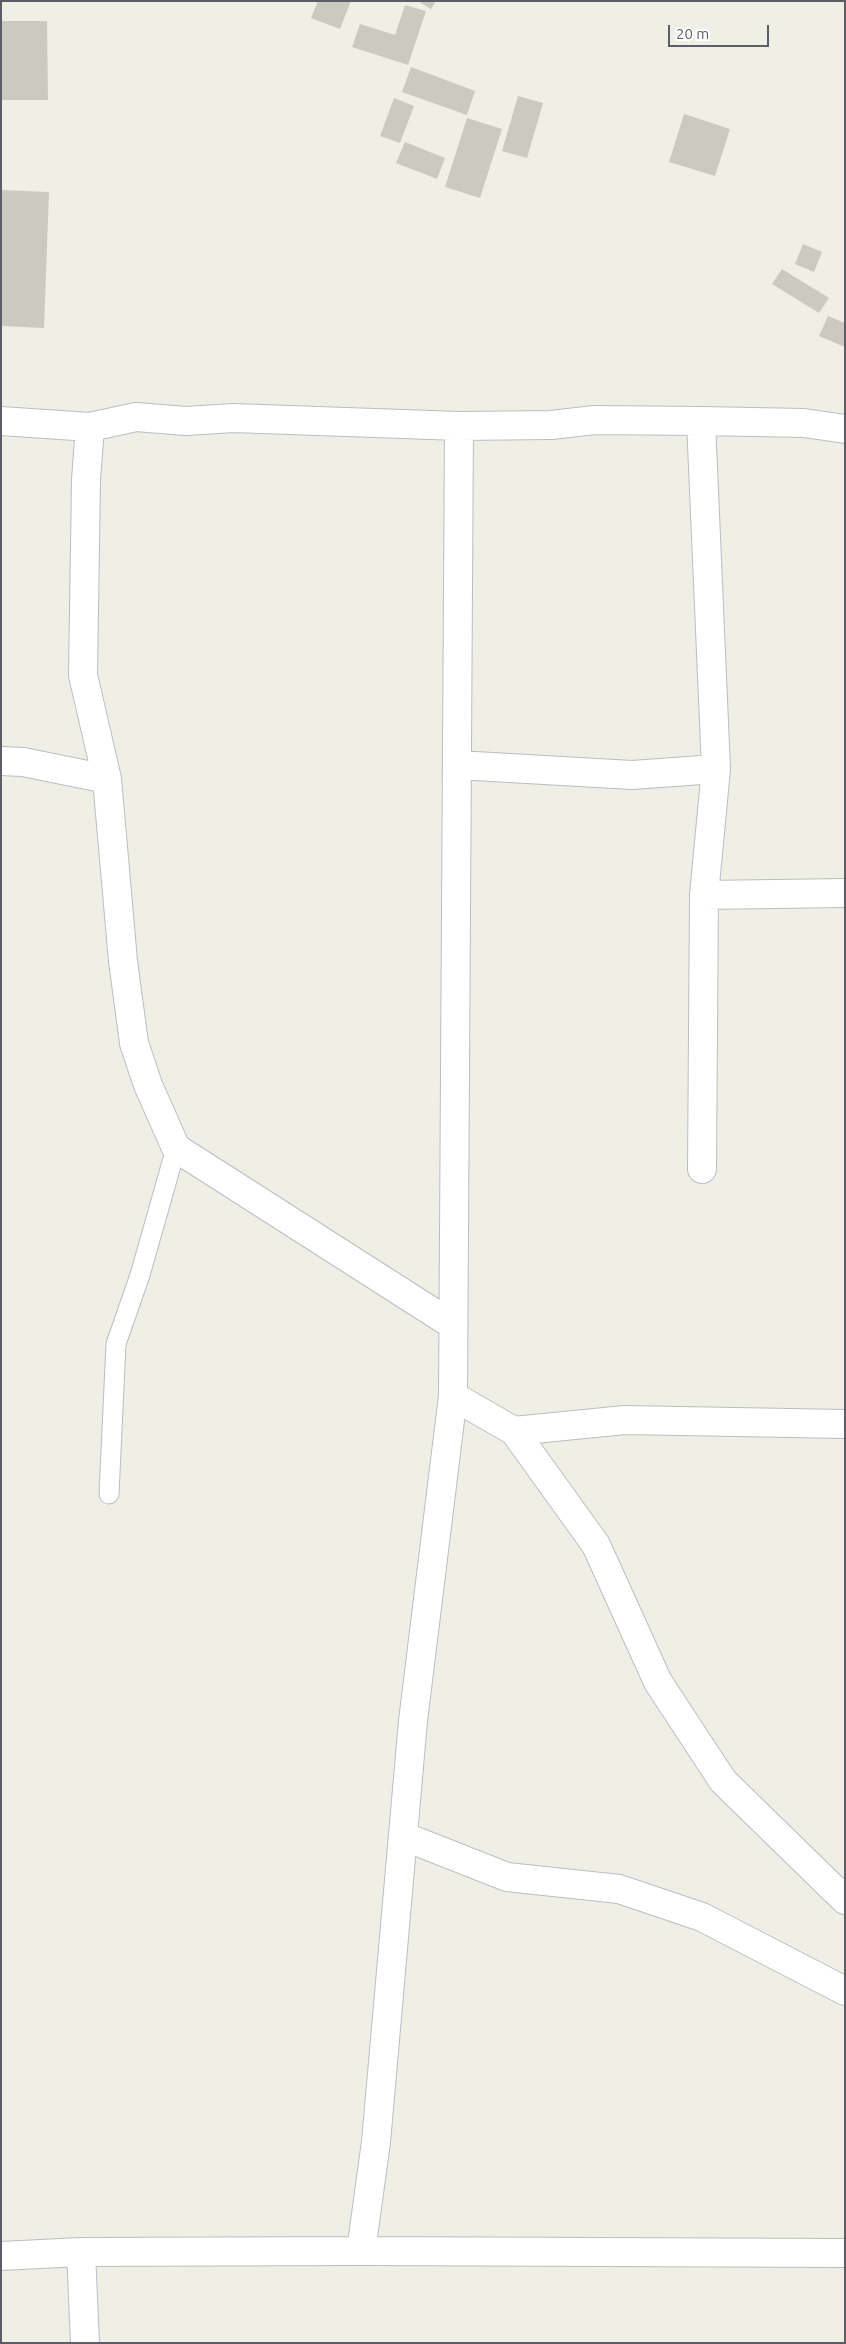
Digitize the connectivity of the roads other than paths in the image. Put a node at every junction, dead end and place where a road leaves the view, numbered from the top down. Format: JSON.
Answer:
{"nodes":[{"id":1,"x":1,"y":421,"type":"edge"},
{"id":2,"x":701,"y":421,"type":"junction"},
{"id":3,"x":459,"y":426,"type":"junction"},
{"id":4,"x":90,"y":427,"type":"junction"},
{"id":5,"x":845,"y":429,"type":"edge"},
{"id":6,"x":1,"y":761,"type":"edge"},
{"id":7,"x":457,"y":765,"type":"junction"},
{"id":8,"x":716,"y":769,"type":"junction"},
{"id":9,"x":107,"y":778,"type":"junction"},
{"id":10,"x":845,"y":893,"type":"edge"},
{"id":11,"x":704,"y":895,"type":"junction"},
{"id":12,"x":176,"y":1148,"type":"junction"},
{"id":13,"x":702,"y":1169,"type":"dead end"},
{"id":14,"x":452,"y":1325,"type":"junction"},
{"id":15,"x":452,"y":1396,"type":"junction"},
{"id":16,"x":845,"y":1424,"type":"edge"},
{"id":17,"x":514,"y":1431,"type":"junction"},
{"id":18,"x":109,"y":1494,"type":"dead end"},
{"id":19,"x":403,"y":1836,"type":"junction"},
{"id":20,"x":845,"y":1900,"type":"edge"},
{"id":21,"x":845,"y":1991,"type":"edge"},
{"id":22,"x":360,"y":2250,"type":"junction"},
{"id":23,"x":81,"y":2252,"type":"junction"},
{"id":24,"x":845,"y":2253,"type":"edge"},
{"id":25,"x":1,"y":2256,"type":"edge"},
{"id":26,"x":85,"y":2343,"type":"edge"}],
"edges":[{"from":1,"to":4,"type":"street"},
{"from":2,"to":3,"type":"street"},
{"from":2,"to":5,"type":"street"},
{"from":2,"to":8,"type":"street"},
{"from":3,"to":4,"type":"street"},
{"from":3,"to":7,"type":"street"},
{"from":4,"to":9,"type":"street"},
{"from":6,"to":9,"type":"street"},
{"from":7,"to":8,"type":"street"},
{"from":7,"to":14,"type":"street"},
{"from":8,"to":11,"type":"street"},
{"from":9,"to":12,"type":"street"},
{"from":10,"to":11,"type":"street"},
{"from":11,"to":13,"type":"street"},
{"from":12,"to":14,"type":"street"},
{"from":12,"to":18,"type":"lane"},
{"from":14,"to":15,"type":"street"},
{"from":15,"to":17,"type":"street"},
{"from":15,"to":19,"type":"street"},
{"from":16,"to":17,"type":"street"},
{"from":17,"to":20,"type":"street"},
{"from":19,"to":21,"type":"street"},
{"from":19,"to":22,"type":"street"},
{"from":22,"to":23,"type":"street"},
{"from":22,"to":24,"type":"street"},
{"from":23,"to":25,"type":"street"},
{"from":23,"to":26,"type":"street"}]}
